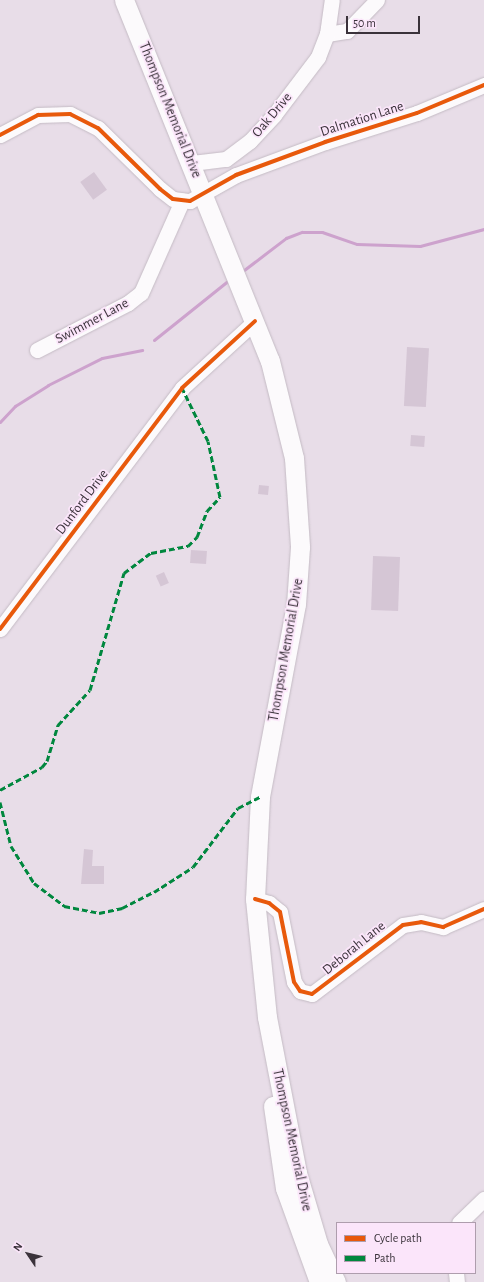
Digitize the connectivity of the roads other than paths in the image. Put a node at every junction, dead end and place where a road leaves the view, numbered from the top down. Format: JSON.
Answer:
{"nodes":[{"id":1,"x":124,"y":0,"type":"edge"},
{"id":2,"x":332,"y":0,"type":"edge"},
{"id":3,"x":377,"y":0,"type":"edge"},
{"id":4,"x":327,"y":34,"type":"junction"},
{"id":5,"x":484,"y":85,"type":"edge"},
{"id":6,"x":0,"y":135,"type":"edge"},
{"id":7,"x":192,"y":163,"type":"junction"},
{"id":8,"x":205,"y":195,"type":"junction"},
{"id":9,"x":182,"y":201,"type":"junction"},
{"id":10,"x":255,"y":321,"type":"junction"},
{"id":11,"x":37,"y":350,"type":"dead end"},
{"id":12,"x":0,"y":629,"type":"edge"},
{"id":13,"x":254,"y":899,"type":"junction"},
{"id":14,"x":484,"y":909,"type":"edge"},
{"id":15,"x":267,"y":1017,"type":"junction"},
{"id":16,"x":484,"y":1199,"type":"edge"},
{"id":17,"x":460,"y":1222,"type":"edge"},
{"id":18,"x":319,"y":1282,"type":"edge"},
{"id":19,"x":336,"y":1282,"type":"edge"}],
"edges":[{"from":1,"to":7,"type":"main road","name":"Thompson Memorial Drive"},
{"from":2,"to":4,"type":"street","name":"Oak Drive"},
{"from":3,"to":4,"type":"street"},
{"from":4,"to":7,"type":"street","name":"Oak Drive"},
{"from":5,"to":8,"type":"street","name":"Dalmation Lane"},
{"from":6,"to":9,"type":"street"},
{"from":7,"to":8,"type":"main road","name":"Thompson Memorial Drive"},
{"from":8,"to":9,"type":"street"},
{"from":8,"to":10,"type":"main road","name":"Thompson Memorial Drive"},
{"from":9,"to":11,"type":"street","name":"Swimmer Lane"},
{"from":10,"to":12,"type":"street","name":"Dunford Drive"},
{"from":10,"to":13,"type":"main road","name":"Thompson Memorial Drive"},
{"from":13,"to":14,"type":"street","name":"Deborah Lane"},
{"from":13,"to":15,"type":"main road","name":"Thompson Memorial Drive"},
{"from":15,"to":18,"type":"main road","name":"Thompson Memorial Drive"},
{"from":15,"to":19,"type":"main road","name":"Thompson Memorial Drive"},
{"from":16,"to":17,"type":"street"}]}
